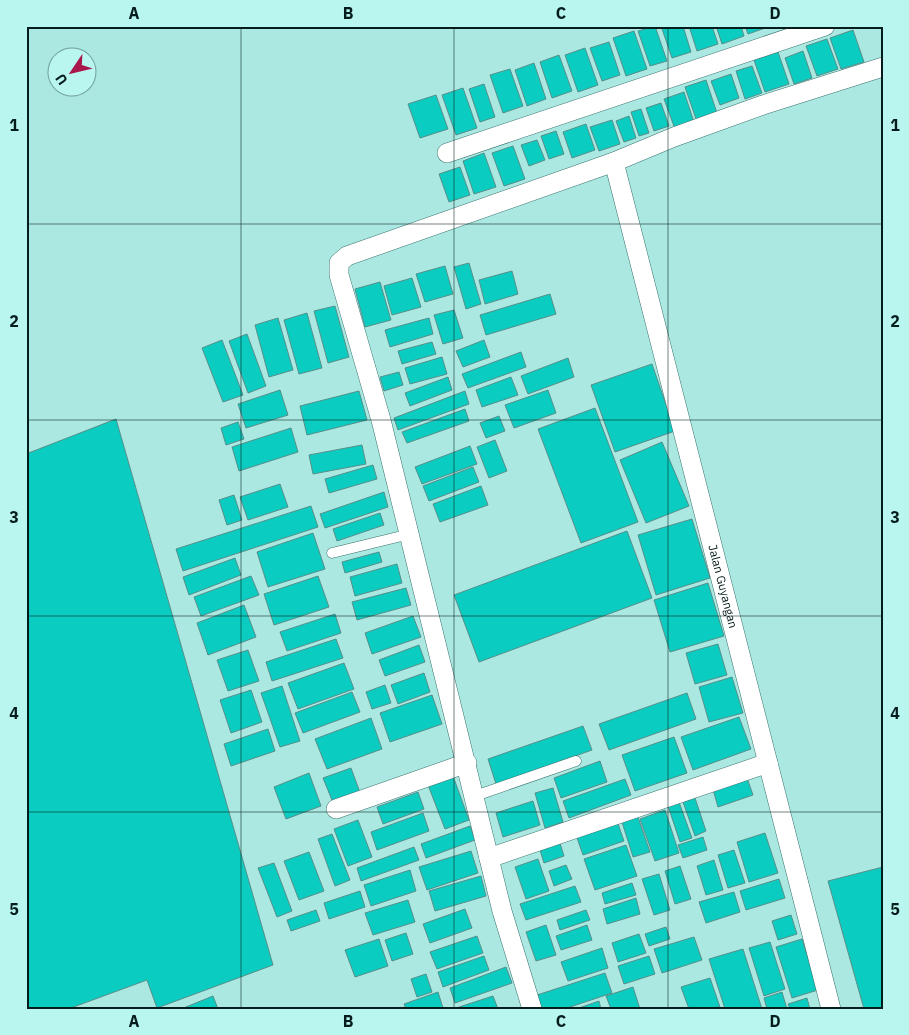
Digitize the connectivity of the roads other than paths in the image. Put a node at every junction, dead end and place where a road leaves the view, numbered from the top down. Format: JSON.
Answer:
{"nodes":[{"id":1,"x":825,"y":26,"type":"edge"},
{"id":2,"x":883,"y":67,"type":"edge"},
{"id":3,"x":447,"y":153,"type":"dead end"},
{"id":4,"x":614,"y":162,"type":"junction"},
{"id":5,"x":410,"y":534,"type":"junction"},
{"id":6,"x":332,"y":553,"type":"dead end"},
{"id":7,"x":576,"y":761,"type":"dead end"},
{"id":8,"x":467,"y":763,"type":"junction"},
{"id":9,"x":768,"y":763,"type":"junction"},
{"id":10,"x":475,"y":796,"type":"junction"},
{"id":11,"x":336,"y":809,"type":"dead end"},
{"id":12,"x":489,"y":858,"type":"junction"},
{"id":13,"x":532,"y":1009,"type":"edge"},
{"id":14,"x":831,"y":1009,"type":"edge"}],
"edges":[{"from":1,"to":3,"type":"street"},
{"from":2,"to":4,"type":"street"},
{"from":4,"to":5,"type":"street"},
{"from":4,"to":9,"type":"street","name":"Jalan Guyangan"},
{"from":5,"to":6,"type":"lane"},
{"from":5,"to":8,"type":"street"},
{"from":7,"to":10,"type":"lane"},
{"from":8,"to":10,"type":"street"},
{"from":8,"to":11,"type":"street"},
{"from":9,"to":12,"type":"street"},
{"from":9,"to":14,"type":"street","name":"Jalan Guyangan"},
{"from":10,"to":12,"type":"street"},
{"from":12,"to":13,"type":"street"}]}
